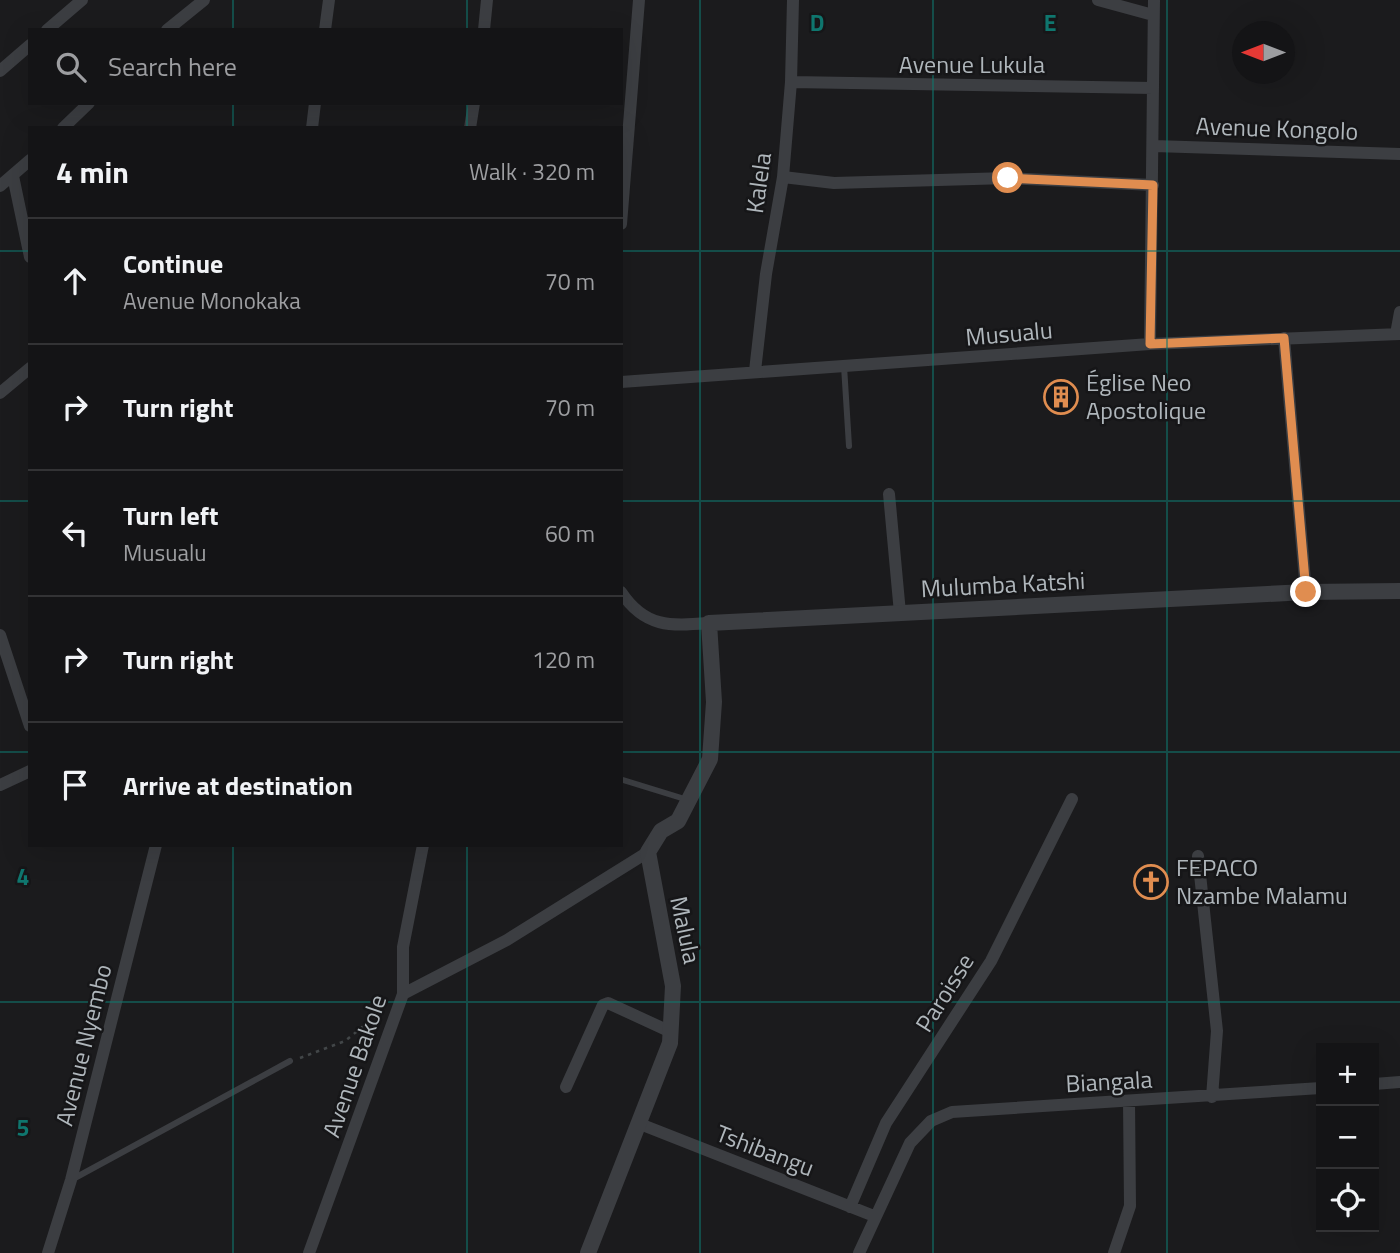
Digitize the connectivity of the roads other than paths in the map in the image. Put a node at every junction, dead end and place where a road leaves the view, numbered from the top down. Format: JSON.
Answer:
{"nodes":[{"id":1,"x":82,"y":0,"type":"edge"},
{"id":2,"x":204,"y":0,"type":"edge"},
{"id":3,"x":329,"y":0,"type":"edge"},
{"id":4,"x":487,"y":0,"type":"edge"},
{"id":5,"x":639,"y":0,"type":"edge"},
{"id":6,"x":793,"y":0,"type":"edge"},
{"id":7,"x":1098,"y":0,"type":"edge"},
{"id":8,"x":1154,"y":0,"type":"edge"},
{"id":9,"x":1153,"y":15,"type":"junction"},
{"id":10,"x":49,"y":28,"type":"edge"},
{"id":11,"x":169,"y":28,"type":"edge"},
{"id":12,"x":325,"y":28,"type":"edge"},
{"id":13,"x":484,"y":28,"type":"edge"},
{"id":14,"x":28,"y":47,"type":"edge"},
{"id":15,"x":0,"y":71,"type":"edge"},
{"id":16,"x":791,"y":82,"type":"junction"},
{"id":17,"x":1153,"y":88,"type":"junction"},
{"id":18,"x":87,"y":105,"type":"edge"},
{"id":19,"x":315,"y":105,"type":"edge"},
{"id":20,"x":474,"y":105,"type":"edge"},
{"id":21,"x":66,"y":126,"type":"edge"},
{"id":22,"x":312,"y":126,"type":"edge"},
{"id":23,"x":470,"y":126,"type":"edge"},
{"id":24,"x":1154,"y":146,"type":"junction"},
{"id":25,"x":1400,"y":154,"type":"edge"},
{"id":26,"x":28,"y":162,"type":"edge"},
{"id":27,"x":13,"y":176,"type":"junction"},
{"id":28,"x":783,"y":177,"type":"junction"},
{"id":29,"x":1153,"y":185,"type":"junction"},
{"id":30,"x":0,"y":186,"type":"edge"},
{"id":31,"x":623,"y":199,"type":"edge"},
{"id":32,"x":28,"y":247,"type":"edge"},
{"id":33,"x":1400,"y":312,"type":"edge"},
{"id":34,"x":1398,"y":334,"type":"edge"},
{"id":35,"x":1284,"y":338,"type":"junction"},
{"id":36,"x":1150,"y":344,"type":"junction"},
{"id":37,"x":844,"y":366,"type":"junction"},
{"id":38,"x":28,"y":370,"type":"edge"},
{"id":39,"x":755,"y":371,"type":"junction"},
{"id":40,"x":623,"y":382,"type":"edge"},
{"id":41,"x":0,"y":393,"type":"edge"},
{"id":42,"x":849,"y":446,"type":"dead end"},
{"id":43,"x":889,"y":494,"type":"dead end"},
{"id":44,"x":1400,"y":591,"type":"edge"},
{"id":45,"x":1306,"y":592,"type":"junction"},
{"id":46,"x":623,"y":594,"type":"edge"},
{"id":47,"x":900,"y":613,"type":"junction"},
{"id":48,"x":709,"y":623,"type":"junction"},
{"id":49,"x":0,"y":635,"type":"edge"},
{"id":50,"x":28,"y":720,"type":"edge"},
{"id":51,"x":28,"y":772,"type":"edge"},
{"id":52,"x":623,"y":780,"type":"edge"},
{"id":53,"x":0,"y":785,"type":"edge"},
{"id":54,"x":1072,"y":799,"type":"dead end"},
{"id":55,"x":690,"y":801,"type":"junction"},
{"id":56,"x":155,"y":847,"type":"edge"},
{"id":57,"x":423,"y":847,"type":"edge"},
{"id":58,"x":648,"y":852,"type":"junction"},
{"id":59,"x":1198,"y":856,"type":"dead end"},
{"id":60,"x":403,"y":994,"type":"junction"},
{"id":61,"x":671,"y":1032,"type":"junction"},
{"id":62,"x":290,"y":1061,"type":"road end"},
{"id":63,"x":1400,"y":1082,"type":"edge"},
{"id":64,"x":1379,"y":1084,"type":"edge"},
{"id":65,"x":566,"y":1087,"type":"dead end"},
{"id":66,"x":1316,"y":1088,"type":"edge"},
{"id":67,"x":1212,"y":1097,"type":"junction"},
{"id":68,"x":1129,"y":1101,"type":"junction"},
{"id":69,"x":640,"y":1124,"type":"junction"},
{"id":70,"x":71,"y":1180,"type":"junction"},
{"id":71,"x":850,"y":1207,"type":"junction"},
{"id":72,"x":874,"y":1216,"type":"junction"},
{"id":73,"x":48,"y":1253,"type":"edge"},
{"id":74,"x":309,"y":1253,"type":"edge"},
{"id":75,"x":588,"y":1253,"type":"edge"},
{"id":76,"x":859,"y":1253,"type":"edge"},
{"id":77,"x":1114,"y":1253,"type":"edge"}],
"edges":[{"from":1,"to":10,"type":"street"},
{"from":2,"to":11,"type":"street"},
{"from":3,"to":12,"type":"street"},
{"from":4,"to":13,"type":"street"},
{"from":5,"to":31,"type":"street"},
{"from":6,"to":16,"type":"street","name":"Kalela"},
{"from":7,"to":9,"type":"street"},
{"from":8,"to":9,"type":"street"},
{"from":9,"to":17,"type":"street"},
{"from":14,"to":15,"type":"street"},
{"from":16,"to":17,"type":"street","name":"Avenue Lukula"},
{"from":16,"to":28,"type":"street","name":"Kalela"},
{"from":17,"to":24,"type":"street"},
{"from":18,"to":21,"type":"street"},
{"from":19,"to":22,"type":"street"},
{"from":20,"to":23,"type":"street"},
{"from":24,"to":25,"type":"street","name":"Avenue Kongolo"},
{"from":24,"to":29,"type":"street"},
{"from":26,"to":27,"type":"street"},
{"from":27,"to":30,"type":"street"},
{"from":27,"to":32,"type":"street"},
{"from":28,"to":29,"type":"street"},
{"from":28,"to":39,"type":"street","name":"Kalela"},
{"from":29,"to":36,"type":"street"},
{"from":33,"to":34,"type":"street"},
{"from":34,"to":35,"type":"street","name":"Musualu"},
{"from":35,"to":36,"type":"street","name":"Musualu"},
{"from":35,"to":45,"type":"street"},
{"from":36,"to":37,"type":"street","name":"Musualu"},
{"from":37,"to":39,"type":"street","name":"Musualu"},
{"from":37,"to":42,"type":"lane"},
{"from":38,"to":41,"type":"street"},
{"from":39,"to":40,"type":"street","name":"Musualu"},
{"from":43,"to":47,"type":"street"},
{"from":44,"to":45,"type":"street","name":"Mulumba Katshi"},
{"from":45,"to":47,"type":"street","name":"Mulumba Katshi"},
{"from":46,"to":48,"type":"street","name":"Mulumba Katshi"},
{"from":47,"to":48,"type":"street","name":"Mulumba Katshi"},
{"from":48,"to":55,"type":"street"},
{"from":49,"to":50,"type":"street"},
{"from":51,"to":53,"type":"street"},
{"from":52,"to":55,"type":"lane"},
{"from":54,"to":71,"type":"street","name":"Paroisse"},
{"from":55,"to":58,"type":"street"},
{"from":56,"to":70,"type":"street","name":"Avenue Nyembo"},
{"from":57,"to":60,"type":"street","name":"Avenue Bakole"},
{"from":58,"to":60,"type":"street"},
{"from":58,"to":61,"type":"street","name":"Malula"},
{"from":59,"to":67,"type":"street"},
{"from":60,"to":74,"type":"street","name":"Avenue Bakole"},
{"from":61,"to":65,"type":"street"},
{"from":61,"to":69,"type":"street","name":"Malula"},
{"from":62,"to":70,"type":"lane"},
{"from":63,"to":64,"type":"street"},
{"from":66,"to":67,"type":"street","name":"Biangala"},
{"from":67,"to":68,"type":"street","name":"Biangala"},
{"from":68,"to":72,"type":"street","name":"Biangala"},
{"from":68,"to":77,"type":"street"},
{"from":69,"to":71,"type":"street","name":"Tshibangu"},
{"from":69,"to":75,"type":"street","name":"Malula"},
{"from":70,"to":73,"type":"street","name":"Avenue Nyembo"},
{"from":71,"to":72,"type":"street","name":"Tshibangu"},
{"from":72,"to":76,"type":"street"}]}
